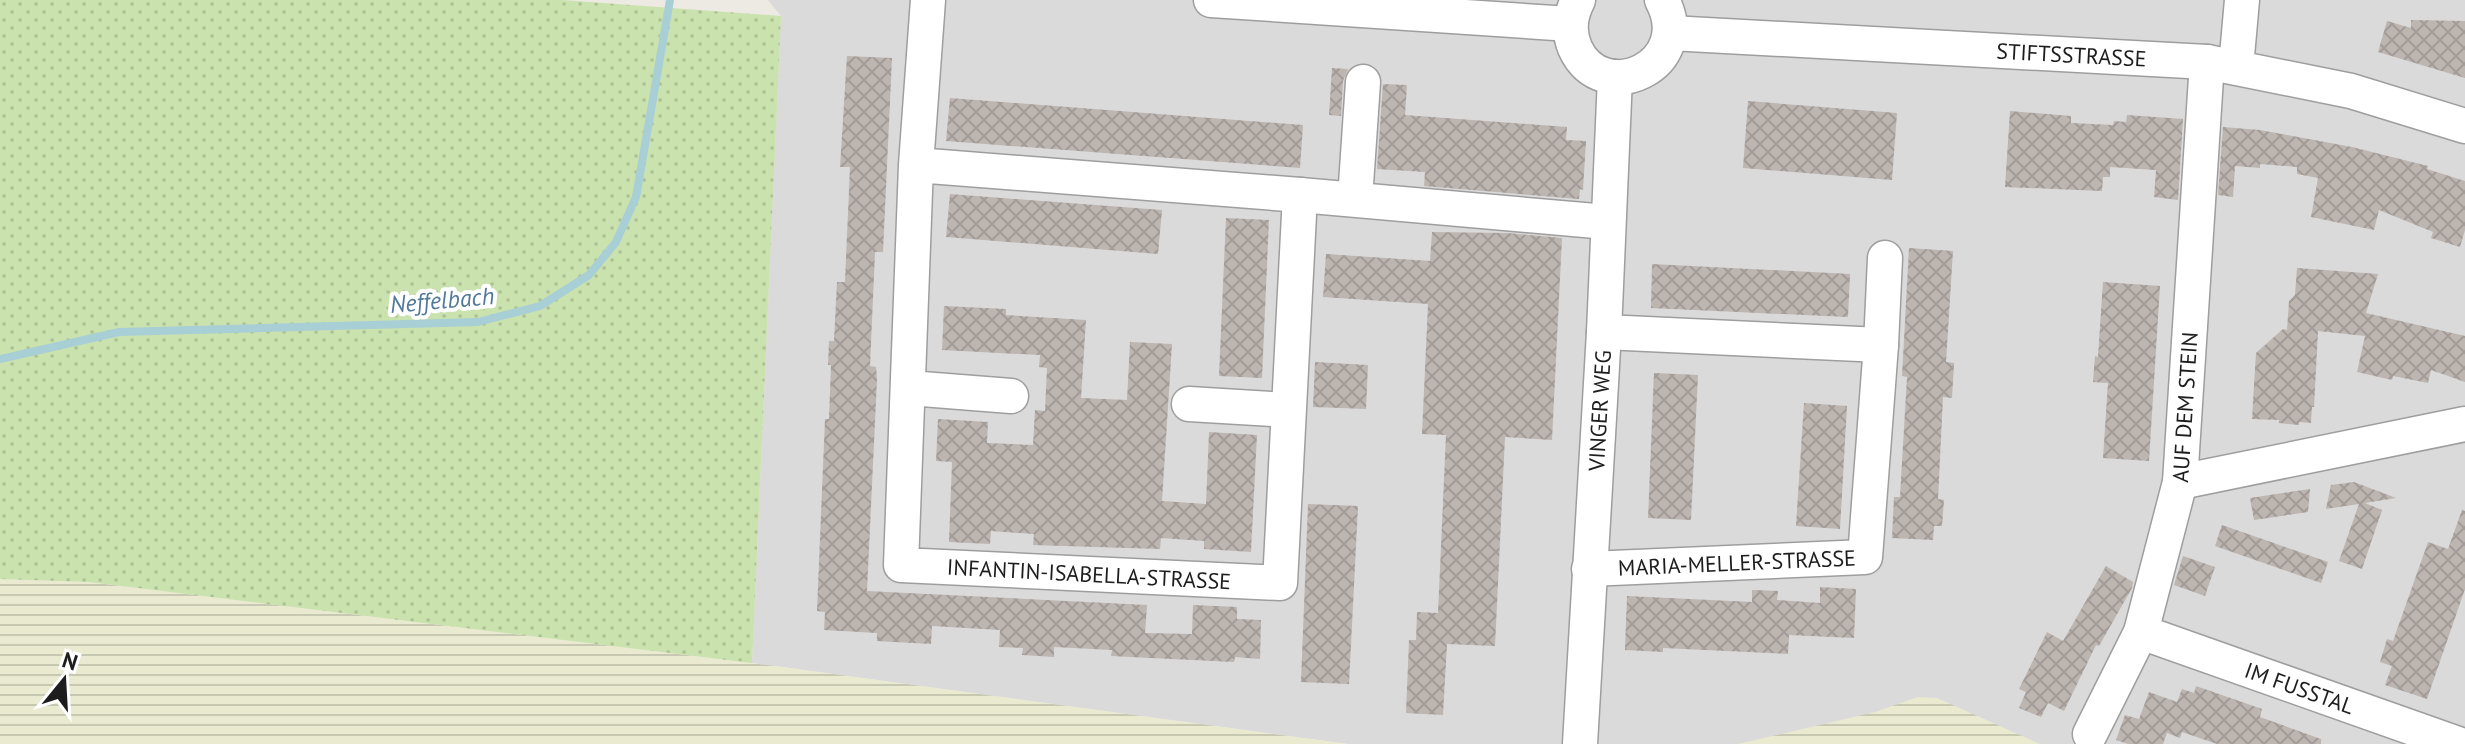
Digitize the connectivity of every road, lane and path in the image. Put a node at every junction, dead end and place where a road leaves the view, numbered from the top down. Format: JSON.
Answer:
{"nodes":[{"id":1,"x":928,"y":0,"type":"edge"},
{"id":2,"x":1211,"y":0,"type":"edge"},
{"id":3,"x":1662,"y":0,"type":"edge"},
{"id":4,"x":2242,"y":0,"type":"edge"},
{"id":5,"x":1574,"y":12,"type":"edge"},
{"id":6,"x":1670,"y":33,"type":"junction"},
{"id":7,"x":2221,"y":65,"type":"junction"},
{"id":8,"x":1615,"y":77,"type":"junction"},
{"id":9,"x":1363,"y":82,"type":"dead end"},
{"id":10,"x":2465,"y":126,"type":"edge"},
{"id":11,"x":916,"y":165,"type":"junction"},
{"id":12,"x":1300,"y":195,"type":"junction"},
{"id":13,"x":1355,"y":199,"type":"junction"},
{"id":14,"x":1607,"y":222,"type":"junction"},
{"id":15,"x":1885,"y":258,"type":"dead end"},
{"id":16,"x":1604,"y":332,"type":"junction"},
{"id":17,"x":1881,"y":345,"type":"junction"},
{"id":18,"x":909,"y":388,"type":"junction"},
{"id":19,"x":1011,"y":396,"type":"dead end"},
{"id":20,"x":1189,"y":404,"type":"dead end"},
{"id":21,"x":1287,"y":410,"type":"junction"},
{"id":22,"x":2465,"y":424,"type":"edge"},
{"id":23,"x":2180,"y":482,"type":"junction"},
{"id":24,"x":1589,"y":569,"type":"junction"},
{"id":25,"x":2141,"y":632,"type":"junction"},
{"id":26,"x":2090,"y":734,"type":"dead end"},
{"id":27,"x":1580,"y":744,"type":"edge"},
{"id":28,"x":2458,"y":744,"type":"edge"}],
"edges":[{"from":1,"to":11,"type":"street","name":"INFANTIN-ISABELLA-STRASSE"},
{"from":2,"to":5,"type":"street"},
{"from":3,"to":6,"type":"street"},
{"from":4,"to":7,"type":"street","name":"AUF DEM STEIN"},
{"from":5,"to":8,"type":"street"},
{"from":6,"to":7,"type":"street","name":"STIFTSSTRASSE"},
{"from":6,"to":8,"type":"street"},
{"from":7,"to":10,"type":"street","name":"STIFTSSTRASSE"},
{"from":7,"to":23,"type":"street","name":"AUF DEM STEIN"},
{"from":8,"to":14,"type":"street","name":"VINGER WEG"},
{"from":9,"to":13,"type":"street"},
{"from":11,"to":12,"type":"street"},
{"from":11,"to":18,"type":"street","name":"INFANTIN-ISABELLA-STRASSE"},
{"from":12,"to":13,"type":"street"},
{"from":12,"to":21,"type":"street","name":"INFANTIN-ISABELLA-STRASSE"},
{"from":13,"to":14,"type":"street"},
{"from":14,"to":16,"type":"street","name":"VINGER WEG"},
{"from":15,"to":17,"type":"street","name":"MARIA-MELLER-STRASSE"},
{"from":16,"to":17,"type":"street"},
{"from":16,"to":24,"type":"street","name":"VINGER WEG"},
{"from":17,"to":24,"type":"street","name":"MARIA-MELLER-STRASSE"},
{"from":18,"to":19,"type":"street"},
{"from":18,"to":21,"type":"street","name":"INFANTIN-ISABELLA-STRASSE"},
{"from":20,"to":21,"type":"street"},
{"from":22,"to":23,"type":"street"},
{"from":23,"to":25,"type":"street","name":"AUF DEM STEIN"},
{"from":24,"to":27,"type":"street","name":"VINGER WEG"},
{"from":25,"to":26,"type":"street","name":"AUF DEM STEIN"},
{"from":25,"to":28,"type":"street","name":"IM FUSSTAL"}]}
